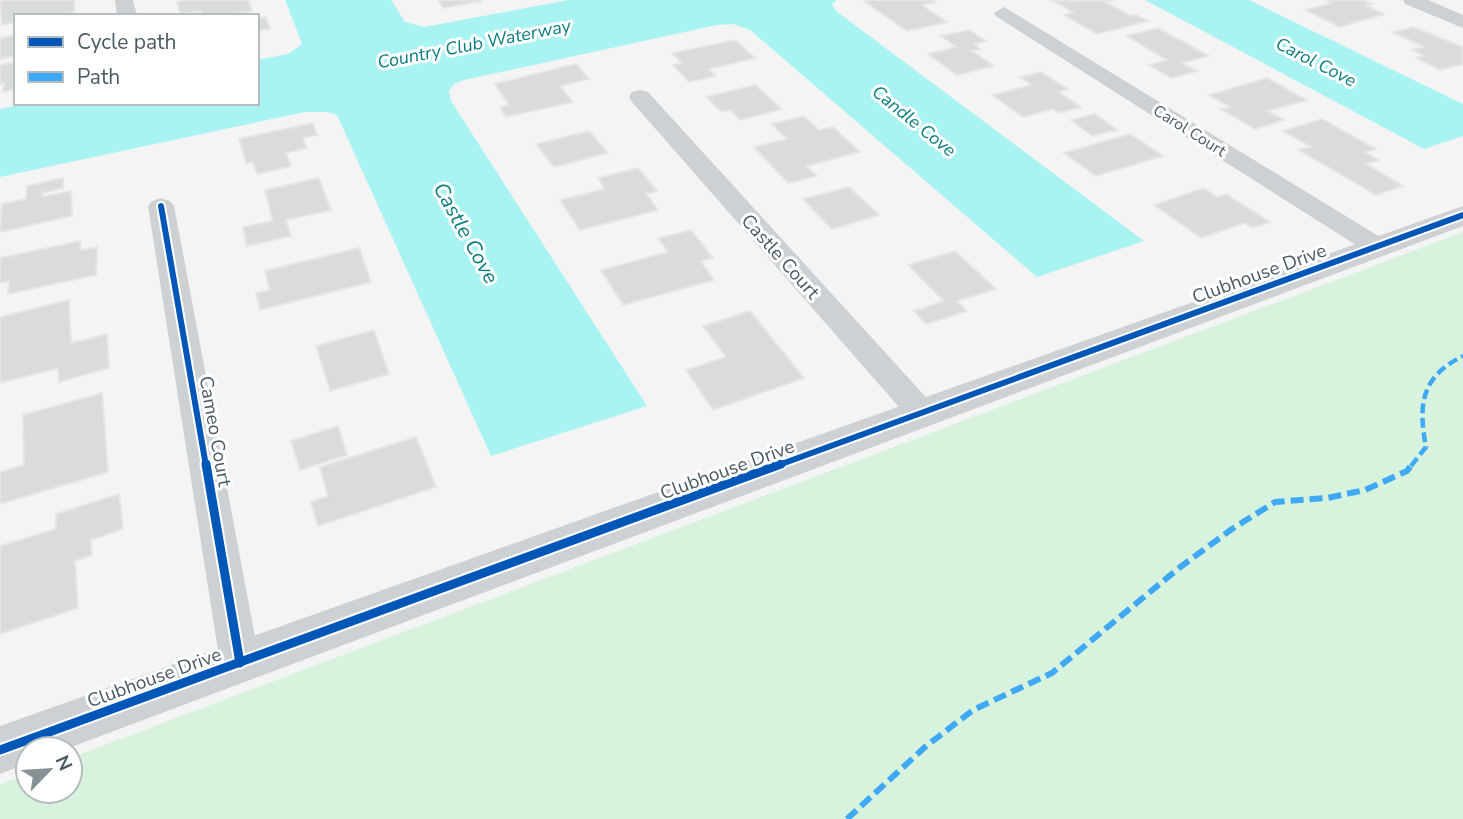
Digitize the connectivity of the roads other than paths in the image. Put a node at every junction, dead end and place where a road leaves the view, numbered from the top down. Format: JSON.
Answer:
{"nodes":[{"id":1,"x":1412,"y":0,"type":"edge"},
{"id":2,"x":1004,"y":13,"type":"dead end"},
{"id":3,"x":1463,"y":22,"type":"edge"},
{"id":4,"x":640,"y":97,"type":"dead end"},
{"id":5,"x":161,"y":206,"type":"dead end"},
{"id":6,"x":1463,"y":215,"type":"edge"},
{"id":7,"x":1376,"y":246,"type":"junction"},
{"id":8,"x":923,"y":414,"type":"junction"},
{"id":9,"x":240,"y":663,"type":"junction"},
{"id":10,"x":0,"y":750,"type":"edge"}],
"edges":[{"from":1,"to":3,"type":"street"},
{"from":2,"to":7,"type":"street","name":"Carol Court"},
{"from":4,"to":8,"type":"street","name":"Castle Court"},
{"from":5,"to":9,"type":"street","name":"Cameo Court"},
{"from":6,"to":7,"type":"street","name":"Clubhouse Drive"},
{"from":7,"to":8,"type":"street","name":"Clubhouse Drive"},
{"from":8,"to":9,"type":"street","name":"Clubhouse Drive"},
{"from":9,"to":10,"type":"street","name":"Clubhouse Drive"}]}
